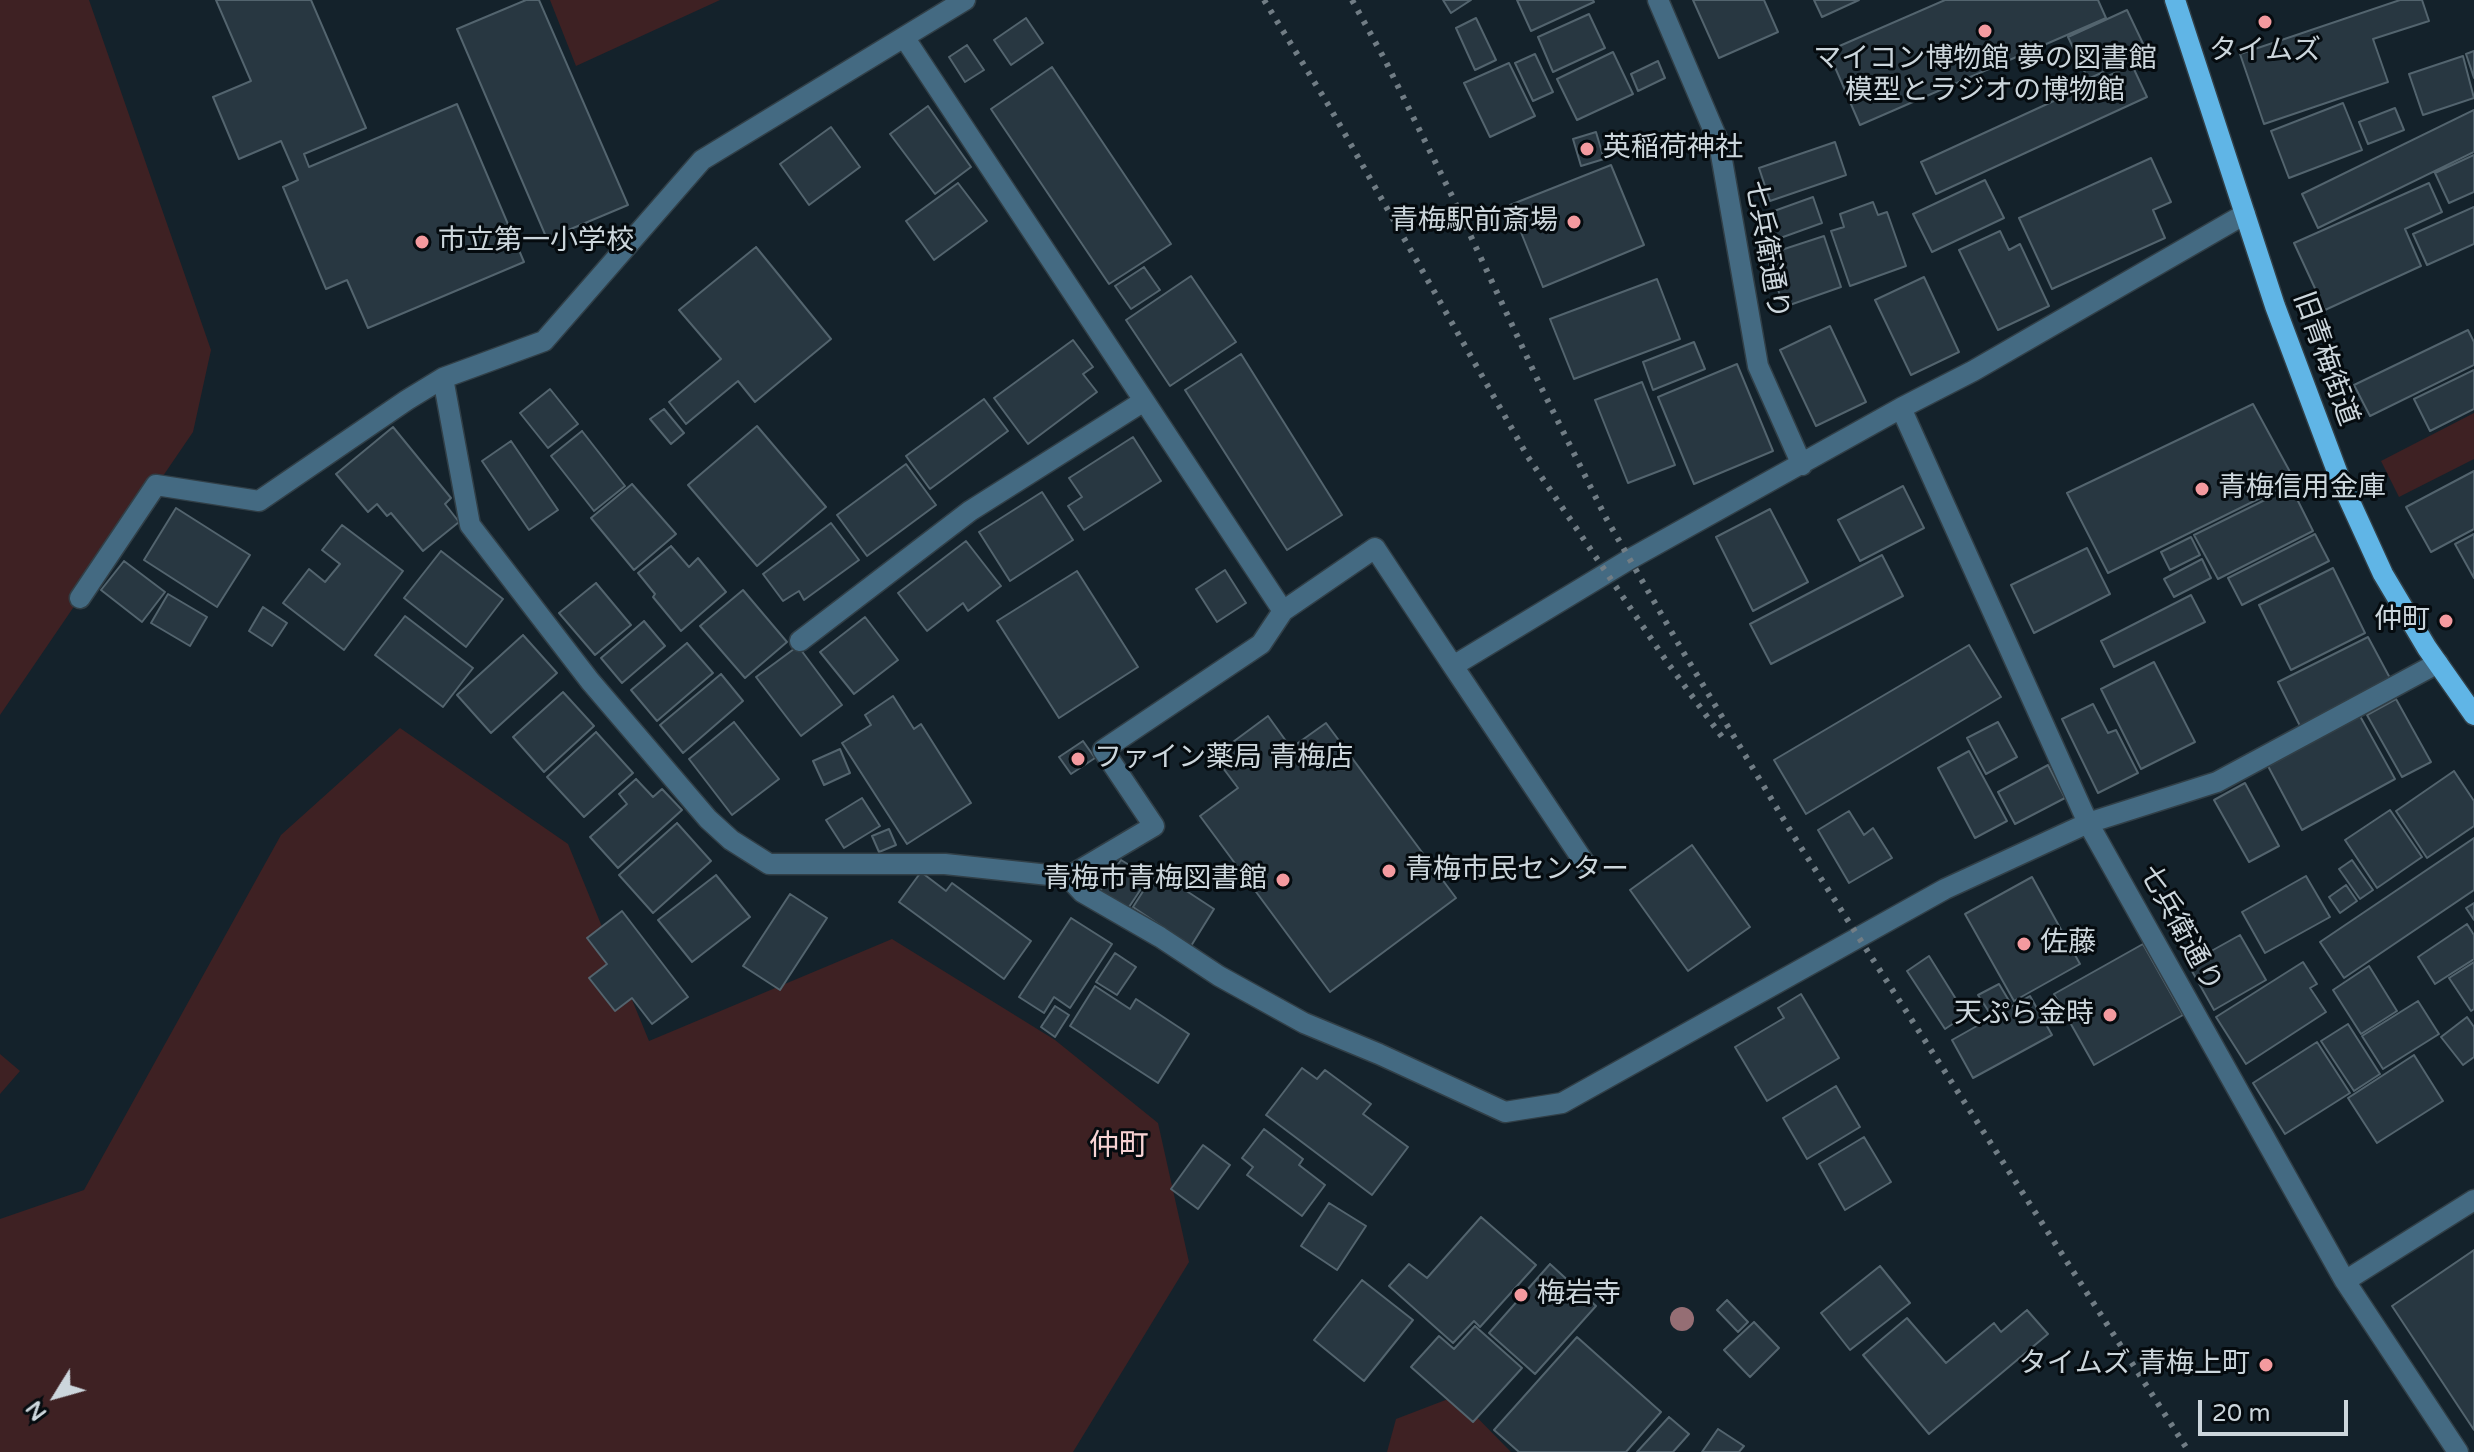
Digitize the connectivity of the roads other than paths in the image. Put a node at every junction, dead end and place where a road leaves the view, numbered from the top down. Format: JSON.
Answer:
{"nodes":[{"id":1,"x":965,"y":0,"type":"edge"},
{"id":2,"x":1658,"y":0,"type":"edge"},
{"id":3,"x":2175,"y":0,"type":"edge"},
{"id":4,"x":904,"y":37,"type":"junction"},
{"id":5,"x":2245,"y":214,"type":"junction"},
{"id":6,"x":443,"y":378,"type":"junction"},
{"id":7,"x":1144,"y":401,"type":"junction"},
{"id":8,"x":1901,"y":408,"type":"junction"},
{"id":9,"x":1802,"y":465,"type":"junction"},
{"id":10,"x":80,"y":598,"type":"dead end"},
{"id":11,"x":1283,"y":611,"type":"junction"},
{"id":12,"x":800,"y":641,"type":"dead end"},
{"id":13,"x":2438,"y":663,"type":"junction"},
{"id":14,"x":1453,"y":666,"type":"junction"},
{"id":15,"x":2474,"y":715,"type":"edge"},
{"id":16,"x":2088,"y":823,"type":"junction"},
{"id":17,"x":1584,"y":862,"type":"dead end"},
{"id":18,"x":1068,"y":877,"type":"junction"},
{"id":19,"x":2474,"y":1200,"type":"edge"},
{"id":20,"x":2345,"y":1281,"type":"junction"},
{"id":21,"x":2458,"y":1452,"type":"edge"}],
"edges":[{"from":1,"to":4,"type":"street"},
{"from":2,"to":9,"type":"street","name":"七兵衛通り"},
{"from":3,"to":5,"type":"main road","name":"旧青梅街道"},
{"from":4,"to":6,"type":"street"},
{"from":4,"to":7,"type":"street"},
{"from":5,"to":8,"type":"street"},
{"from":5,"to":13,"type":"main road","name":"旧青梅街道"},
{"from":6,"to":10,"type":"street"},
{"from":6,"to":18,"type":"street"},
{"from":7,"to":11,"type":"street"},
{"from":7,"to":12,"type":"street"},
{"from":8,"to":9,"type":"street"},
{"from":8,"to":16,"type":"street","name":"七兵衛通り"},
{"from":9,"to":14,"type":"street"},
{"from":11,"to":14,"type":"street"},
{"from":11,"to":18,"type":"street"},
{"from":13,"to":15,"type":"main road","name":"旧青梅街道"},
{"from":13,"to":16,"type":"street"},
{"from":14,"to":17,"type":"street"},
{"from":16,"to":18,"type":"street"},
{"from":16,"to":20,"type":"street","name":"七兵衛通り"},
{"from":19,"to":20,"type":"street"},
{"from":20,"to":21,"type":"street","name":"七兵衛通り"}]}
